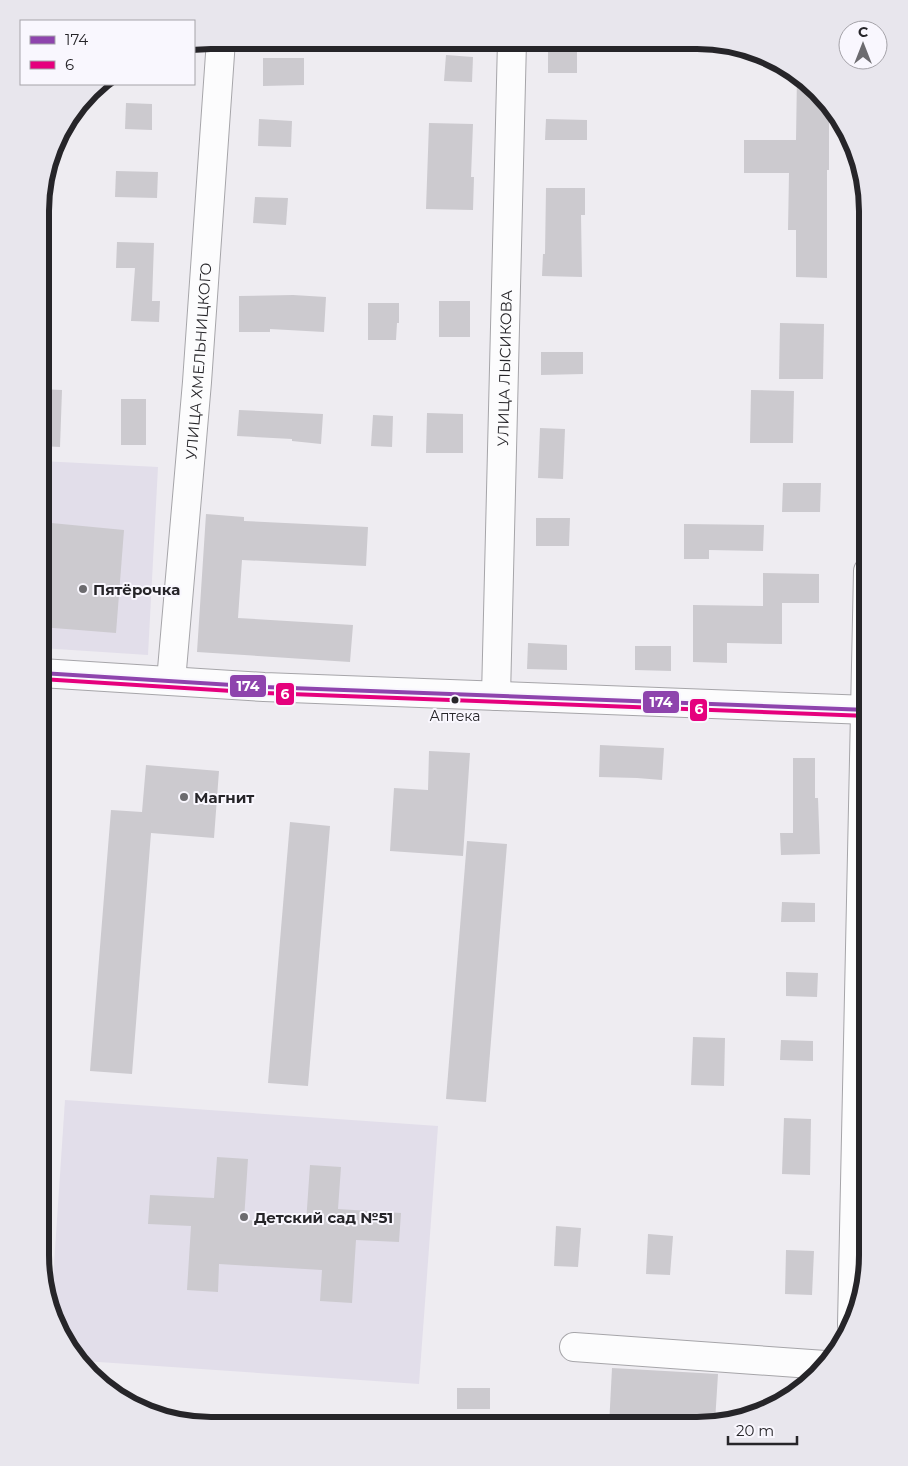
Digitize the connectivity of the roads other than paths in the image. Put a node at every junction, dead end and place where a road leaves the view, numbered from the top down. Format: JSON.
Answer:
{"nodes":[{"id":1,"x":220,"y":49,"type":"edge"},
{"id":2,"x":512,"y":49,"type":"edge"},
{"id":3,"x":49,"y":673,"type":"edge"},
{"id":4,"x":171,"y":681,"type":"junction"},
{"id":5,"x":496,"y":696,"type":"junction"},
{"id":6,"x":859,"y":710,"type":"edge"},
{"id":7,"x":859,"y":1018,"type":"edge"},
{"id":8,"x":853,"y":1301,"type":"edge"},
{"id":9,"x":574,"y":1347,"type":"dead end"},
{"id":10,"x":817,"y":1364,"type":"edge"}],
"edges":[{"from":1,"to":4,"type":"street","name":"УЛИЦА ХМЕЛЬНИЦКОГО"},
{"from":2,"to":5,"type":"street","name":"УЛИЦА ЛЫСИКОВА"},
{"from":3,"to":4,"type":"street"},
{"from":4,"to":5,"type":"street"},
{"from":5,"to":6,"type":"street"},
{"from":7,"to":8,"type":"street"},
{"from":9,"to":10,"type":"street"}]}
